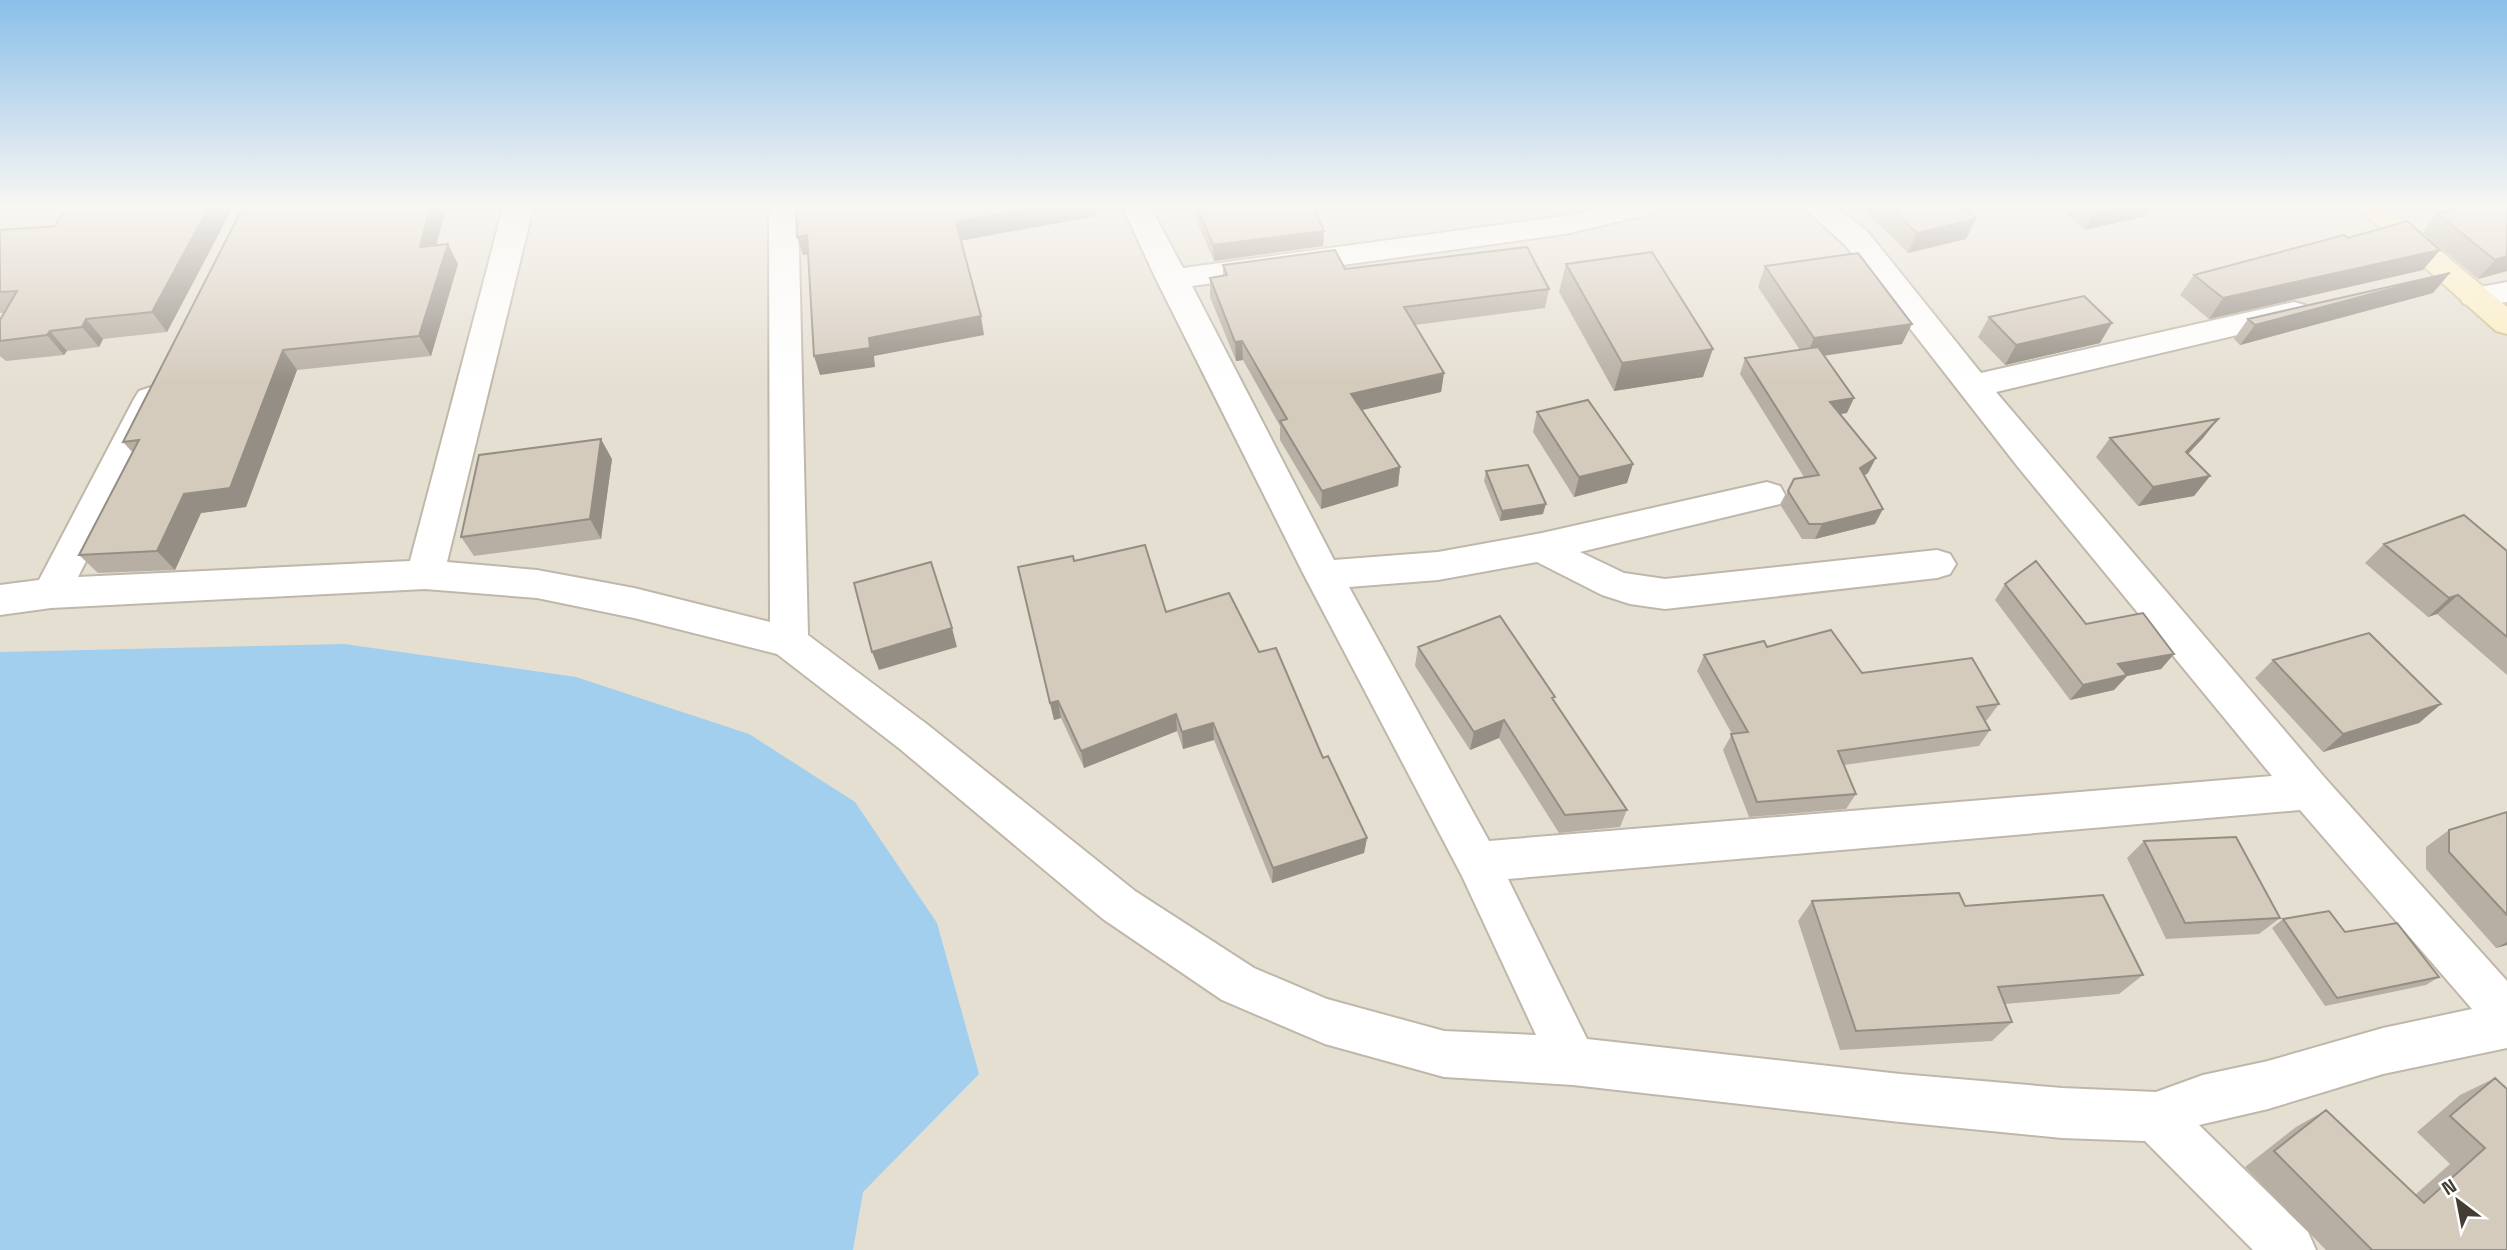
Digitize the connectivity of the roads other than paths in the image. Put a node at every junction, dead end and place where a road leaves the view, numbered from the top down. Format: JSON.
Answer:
{"nodes":[{"id":1,"x":504,"y":266,"type":"edge"},
{"id":2,"x":785,"y":266,"type":"edge"},
{"id":3,"x":1165,"y":266,"type":"edge"},
{"id":4,"x":1246,"y":266,"type":"edge"},
{"id":5,"x":1878,"y":266,"type":"edge"},
{"id":6,"x":2441,"y":266,"type":"edge"},
{"id":7,"x":2452,"y":276,"type":"junction"},
{"id":8,"x":1171,"y":279,"type":"junction"},
{"id":9,"x":2412,"y":285,"type":"edge"},
{"id":10,"x":2507,"y":292,"type":"edge"},
{"id":11,"x":2475,"y":297,"type":"junction"},
{"id":12,"x":2318,"y":307,"type":"edge"},
{"id":13,"x":2507,"y":324,"type":"edge"},
{"id":14,"x":167,"y":369,"type":"edge"},
{"id":15,"x":1972,"y":386,"type":"junction"},
{"id":16,"x":1767,"y":495,"type":"dead end"},
{"id":17,"x":1542,"y":547,"type":"junction"},
{"id":18,"x":1937,"y":564,"type":"dead end"},
{"id":19,"x":425,"y":575,"type":"junction"},
{"id":20,"x":1323,"y":575,"type":"junction"},
{"id":21,"x":51,"y":593,"type":"junction"},
{"id":22,"x":0,"y":600,"type":"edge"},
{"id":23,"x":789,"y":642,"type":"junction"},
{"id":24,"x":2311,"y":791,"type":"junction"},
{"id":25,"x":1476,"y":862,"type":"junction"},
{"id":26,"x":2507,"y":1015,"type":"edge"},
{"id":27,"x":2507,"y":1025,"type":"edge"},
{"id":28,"x":1573,"y":1061,"type":"junction"},
{"id":29,"x":2156,"y":1117,"type":"junction"},
{"id":30,"x":2290,"y":1250,"type":"edge"}],
"edges":[{"from":1,"to":19,"type":"street"},
{"from":2,"to":23,"type":"street"},
{"from":3,"to":8,"type":"street"},
{"from":4,"to":8,"type":"street"},
{"from":5,"to":15,"type":"street"},
{"from":6,"to":7,"type":"main road"},
{"from":7,"to":9,"type":"street"},
{"from":7,"to":11,"type":"main road"},
{"from":8,"to":20,"type":"street"},
{"from":10,"to":11,"type":"street"},
{"from":11,"to":13,"type":"main road"},
{"from":12,"to":15,"type":"street"},
{"from":14,"to":21,"type":"street"},
{"from":15,"to":24,"type":"street"},
{"from":16,"to":17,"type":"street"},
{"from":17,"to":18,"type":"street"},
{"from":17,"to":20,"type":"street"},
{"from":19,"to":21,"type":"street"},
{"from":19,"to":23,"type":"street"},
{"from":20,"to":25,"type":"street"},
{"from":21,"to":22,"type":"street"},
{"from":23,"to":28,"type":"street"},
{"from":24,"to":25,"type":"street"},
{"from":24,"to":26,"type":"street"},
{"from":25,"to":28,"type":"street"},
{"from":27,"to":29,"type":"street"},
{"from":28,"to":29,"type":"street"},
{"from":29,"to":30,"type":"street"}]}
